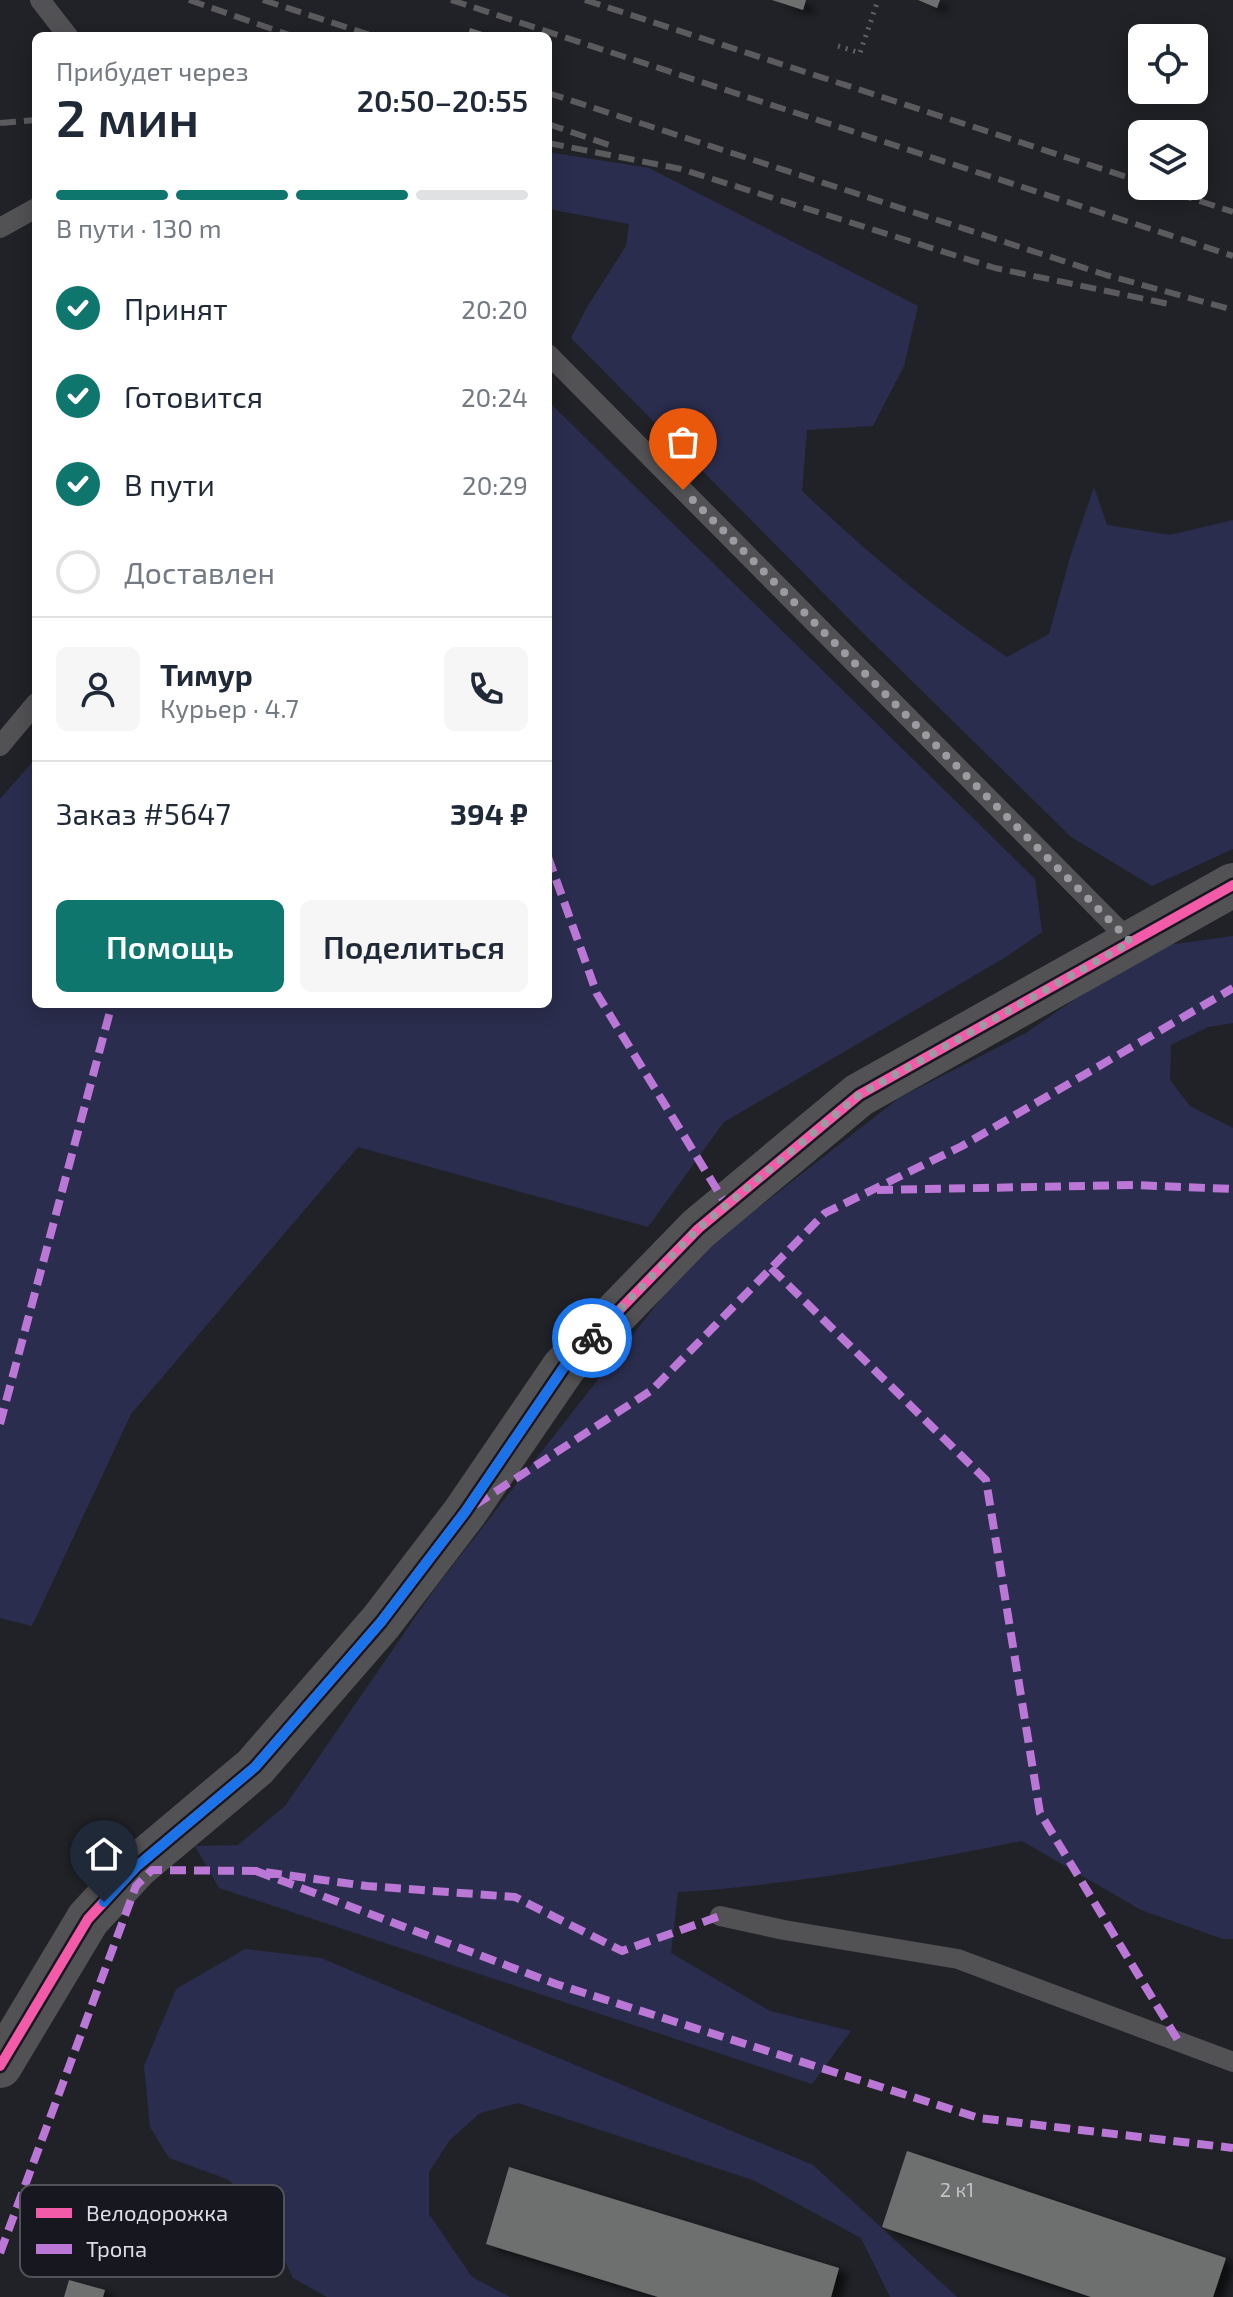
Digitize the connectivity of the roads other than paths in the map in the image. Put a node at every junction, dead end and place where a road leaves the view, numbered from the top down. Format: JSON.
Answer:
{"nodes":[{"id":1,"x":40,"y":0,"type":"edge"},
{"id":2,"x":65,"y":32,"type":"edge"},
{"id":3,"x":32,"y":210,"type":"edge"},
{"id":4,"x":0,"y":228,"type":"edge"},
{"id":5,"x":552,"y":358,"type":"edge"},
{"id":6,"x":32,"y":708,"type":"edge"},
{"id":7,"x":0,"y":746,"type":"edge"},
{"id":8,"x":1233,"y":885,"type":"edge"},
{"id":9,"x":1131,"y":942,"type":"junction"},
{"id":10,"x":720,"y":1916,"type":"dead end"},
{"id":11,"x":1233,"y":2062,"type":"edge"},
{"id":12,"x":0,"y":2066,"type":"edge"}],
"edges":[{"from":1,"to":2,"type":"lane"},
{"from":3,"to":4,"type":"lane"},
{"from":5,"to":9,"type":"lane"},
{"from":6,"to":7,"type":"lane"},
{"from":8,"to":9,"type":"street"},
{"from":9,"to":12,"type":"street"},
{"from":10,"to":11,"type":"lane"}]}
